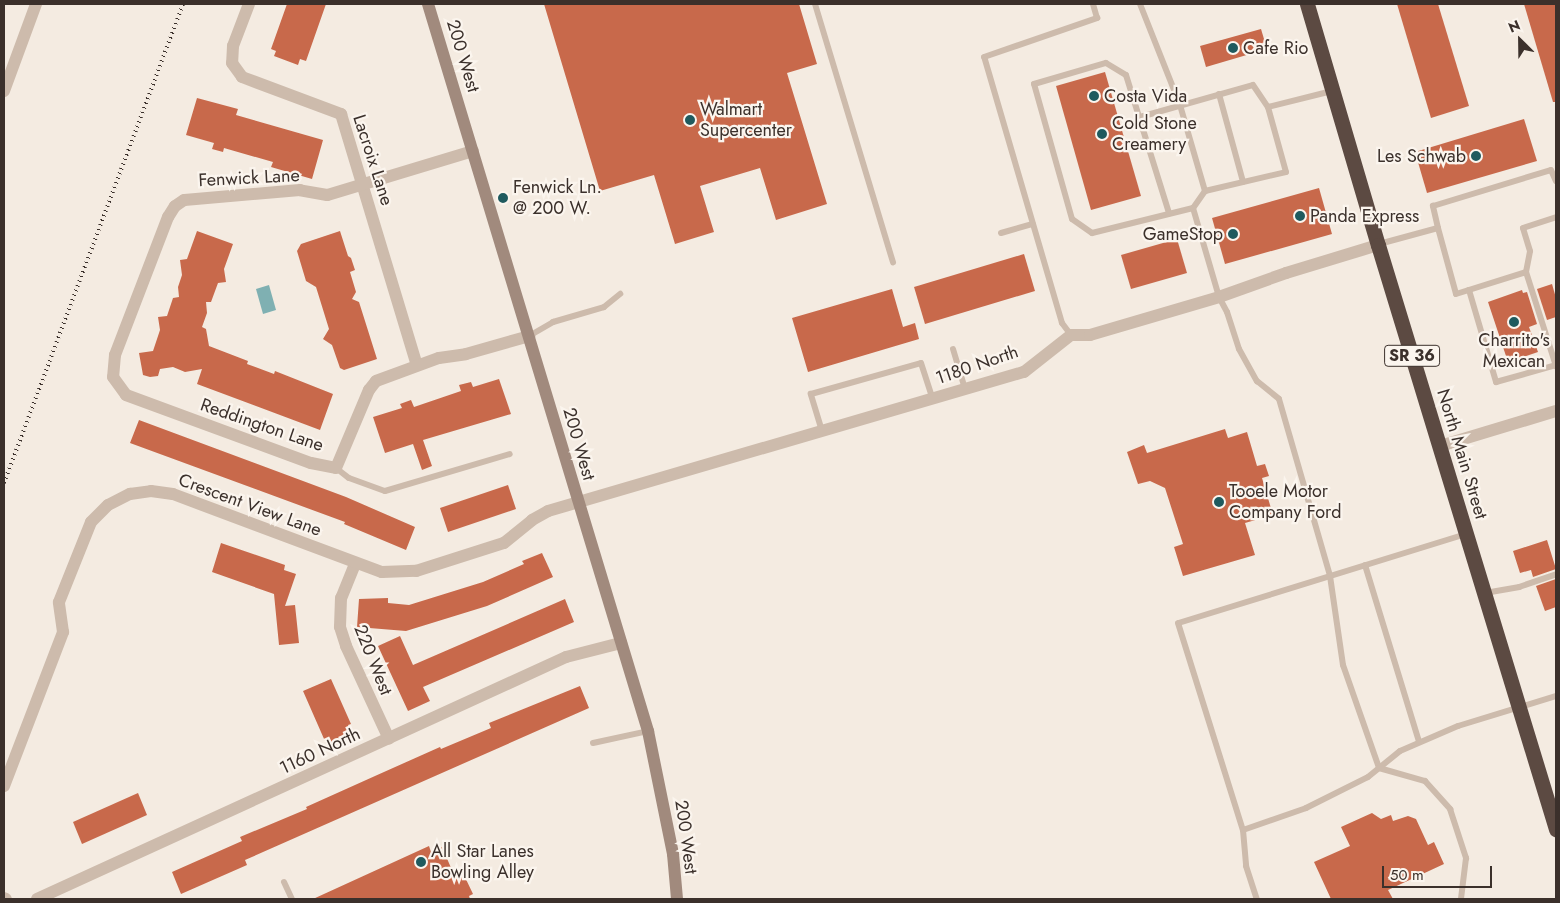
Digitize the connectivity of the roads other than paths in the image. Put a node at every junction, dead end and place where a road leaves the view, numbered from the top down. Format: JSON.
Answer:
{"nodes":[{"id":1,"x":36,"y":4,"type":"edge"},
{"id":2,"x":249,"y":4,"type":"edge"},
{"id":3,"x":428,"y":4,"type":"edge"},
{"id":4,"x":816,"y":4,"type":"edge"},
{"id":5,"x":1094,"y":4,"type":"edge"},
{"id":6,"x":1140,"y":4,"type":"edge"},
{"id":7,"x":1307,"y":4,"type":"edge"},
{"id":8,"x":4,"y":91,"type":"edge"},
{"id":9,"x":1332,"y":91,"type":"junction"},
{"id":10,"x":1219,"y":94,"type":"junction"},
{"id":11,"x":1180,"y":105,"type":"junction"},
{"id":12,"x":1268,"y":107,"type":"junction"},
{"id":13,"x":1140,"y":117,"type":"junction"},
{"id":14,"x":473,"y":151,"type":"junction"},
{"id":15,"x":1556,"y":181,"type":"edge"},
{"id":16,"x":1243,"y":182,"type":"junction"},
{"id":17,"x":364,"y":185,"type":"junction"},
{"id":18,"x":1205,"y":191,"type":"junction"},
{"id":19,"x":1192,"y":208,"type":"junction"},
{"id":20,"x":1169,"y":212,"type":"junction"},
{"id":21,"x":1556,"y":217,"type":"edge"},
{"id":22,"x":1033,"y":224,"type":"junction"},
{"id":23,"x":1438,"y":228,"type":"junction"},
{"id":24,"x":1001,"y":233,"type":"dead end"},
{"id":25,"x":1378,"y":245,"type":"junction"},
{"id":26,"x":893,"y":263,"type":"dead end"},
{"id":27,"x":1526,"y":272,"type":"junction"},
{"id":28,"x":1468,"y":290,"type":"junction"},
{"id":29,"x":620,"y":294,"type":"dead end"},
{"id":30,"x":1219,"y":297,"type":"junction"},
{"id":31,"x":1071,"y":335,"type":"junction"},
{"id":32,"x":529,"y":336,"type":"junction"},
{"id":33,"x":953,"y":349,"type":"dead end"},
{"id":34,"x":417,"y":365,"type":"junction"},
{"id":35,"x":1556,"y":365,"type":"edge"},
{"id":36,"x":114,"y":377,"type":"joint"},
{"id":37,"x":965,"y":389,"type":"junction"},
{"id":38,"x":932,"y":399,"type":"junction"},
{"id":39,"x":1556,"y":411,"type":"edge"},
{"id":40,"x":822,"y":431,"type":"junction"},
{"id":41,"x":1440,"y":446,"type":"junction"},
{"id":42,"x":510,"y":454,"type":"dead end"},
{"id":43,"x":336,"y":468,"type":"junction"},
{"id":44,"x":579,"y":503,"type":"junction"},
{"id":45,"x":1467,"y":534,"type":"junction"},
{"id":46,"x":355,"y":564,"type":"junction"},
{"id":47,"x":1365,"y":565,"type":"junction"},
{"id":48,"x":1556,"y":574,"type":"edge"},
{"id":49,"x":1330,"y":576,"type":"junction"},
{"id":50,"x":1485,"y":593,"type":"junction"},
{"id":51,"x":622,"y":643,"type":"junction"},
{"id":52,"x":1556,"y":696,"type":"edge"},
{"id":53,"x":1520,"y":708,"type":"junction"},
{"id":54,"x":648,"y":731,"type":"junction"},
{"id":55,"x":388,"y":739,"type":"junction"},
{"id":56,"x":1419,"y":742,"type":"junction"},
{"id":57,"x":593,"y":743,"type":"dead end"},
{"id":58,"x":1379,"y":768,"type":"junction"},
{"id":59,"x":4,"y":786,"type":"edge"},
{"id":60,"x":1556,"y":829,"type":"edge"},
{"id":61,"x":1243,"y":830,"type":"junction"},
{"id":62,"x":284,"y":882,"type":"dead end"},
{"id":63,"x":37,"y":899,"type":"edge"},
{"id":64,"x":292,"y":899,"type":"edge"},
{"id":65,"x":676,"y":899,"type":"edge"},
{"id":66,"x":1257,"y":899,"type":"edge"},
{"id":67,"x":1461,"y":899,"type":"edge"}],
"edges":[{"from":1,"to":8,"type":"street"},
{"from":2,"to":17,"type":"street","name":"Lacroix Lane"},
{"from":3,"to":14,"type":"street","name":"200 West"},
{"from":4,"to":26,"type":"lane"},
{"from":5,"to":22,"type":"lane"},
{"from":6,"to":11,"type":"lane"},
{"from":7,"to":9,"type":"highway","name":"North Main Street","number":"SR 36"},
{"from":9,"to":12,"type":"lane"},
{"from":9,"to":25,"type":"highway","name":"North Main Street","number":"SR 36"},
{"from":10,"to":11,"type":"lane"},
{"from":10,"to":12,"type":"lane"},
{"from":10,"to":16,"type":"lane"},
{"from":11,"to":13,"type":"lane"},
{"from":11,"to":18,"type":"lane"},
{"from":12,"to":16,"type":"lane"},
{"from":13,"to":20,"type":"lane"},
{"from":13,"to":20,"type":"lane"},
{"from":14,"to":17,"type":"street","name":"Fenwick Lane"},
{"from":14,"to":32,"type":"street","name":"200 West"},
{"from":15,"to":23,"type":"lane"},
{"from":16,"to":18,"type":"lane"},
{"from":17,"to":34,"type":"street","name":"Lacroix Lane"},
{"from":17,"to":36,"type":"street","name":"Fenwick Lane"},
{"from":18,"to":19,"type":"lane"},
{"from":19,"to":20,"type":"lane"},
{"from":19,"to":30,"type":"lane"},
{"from":21,"to":27,"type":"lane"},
{"from":22,"to":24,"type":"lane"},
{"from":22,"to":31,"type":"lane"},
{"from":23,"to":25,"type":"lane"},
{"from":23,"to":28,"type":"lane"},
{"from":25,"to":30,"type":"street"},
{"from":25,"to":41,"type":"highway","name":"North Main Street","number":"SR 36"},
{"from":27,"to":28,"type":"lane"},
{"from":27,"to":35,"type":"lane"},
{"from":28,"to":35,"type":"lane"},
{"from":29,"to":32,"type":"lane"},
{"from":30,"to":31,"type":"street"},
{"from":30,"to":49,"type":"lane"},
{"from":31,"to":37,"type":"street","name":"1180 North"},
{"from":32,"to":34,"type":"street","name":"Reddington Lane"},
{"from":32,"to":44,"type":"street","name":"200 West"},
{"from":33,"to":37,"type":"lane"},
{"from":34,"to":43,"type":"street","name":"Reddington Lane"},
{"from":36,"to":43,"type":"street","name":"Reddington Lane"},
{"from":37,"to":38,"type":"street","name":"1180 North"},
{"from":38,"to":40,"type":"street","name":"1180 North"},
{"from":38,"to":40,"type":"lane"},
{"from":39,"to":41,"type":"street"},
{"from":40,"to":44,"type":"street","name":"1180 North"},
{"from":41,"to":45,"type":"highway","name":"North Main Street","number":"SR 36"},
{"from":42,"to":43,"type":"lane"},
{"from":44,"to":46,"type":"street","name":"Crescent View Lane"},
{"from":44,"to":51,"type":"street","name":"200 West"},
{"from":45,"to":47,"type":"lane"},
{"from":45,"to":50,"type":"highway","name":"North Main Street","number":"SR 36"},
{"from":46,"to":55,"type":"street","name":"220 West"},
{"from":46,"to":59,"type":"street","name":"Crescent View Lane"},
{"from":47,"to":49,"type":"lane"},
{"from":47,"to":56,"type":"lane"},
{"from":48,"to":50,"type":"lane"},
{"from":49,"to":58,"type":"lane"},
{"from":49,"to":61,"type":"lane"},
{"from":50,"to":53,"type":"highway","name":"North Main Street","number":"SR 36"},
{"from":51,"to":54,"type":"street","name":"200 West"},
{"from":51,"to":55,"type":"street","name":"1160 North"},
{"from":52,"to":53,"type":"lane"},
{"from":53,"to":56,"type":"lane"},
{"from":53,"to":60,"type":"highway","name":"North Main Street","number":"SR 36"},
{"from":54,"to":57,"type":"lane"},
{"from":54,"to":65,"type":"street","name":"200 West"},
{"from":55,"to":63,"type":"street","name":"1160 North"},
{"from":56,"to":58,"type":"lane"},
{"from":58,"to":61,"type":"lane"},
{"from":58,"to":67,"type":"lane"},
{"from":61,"to":66,"type":"lane"},
{"from":62,"to":64,"type":"lane"}]}
